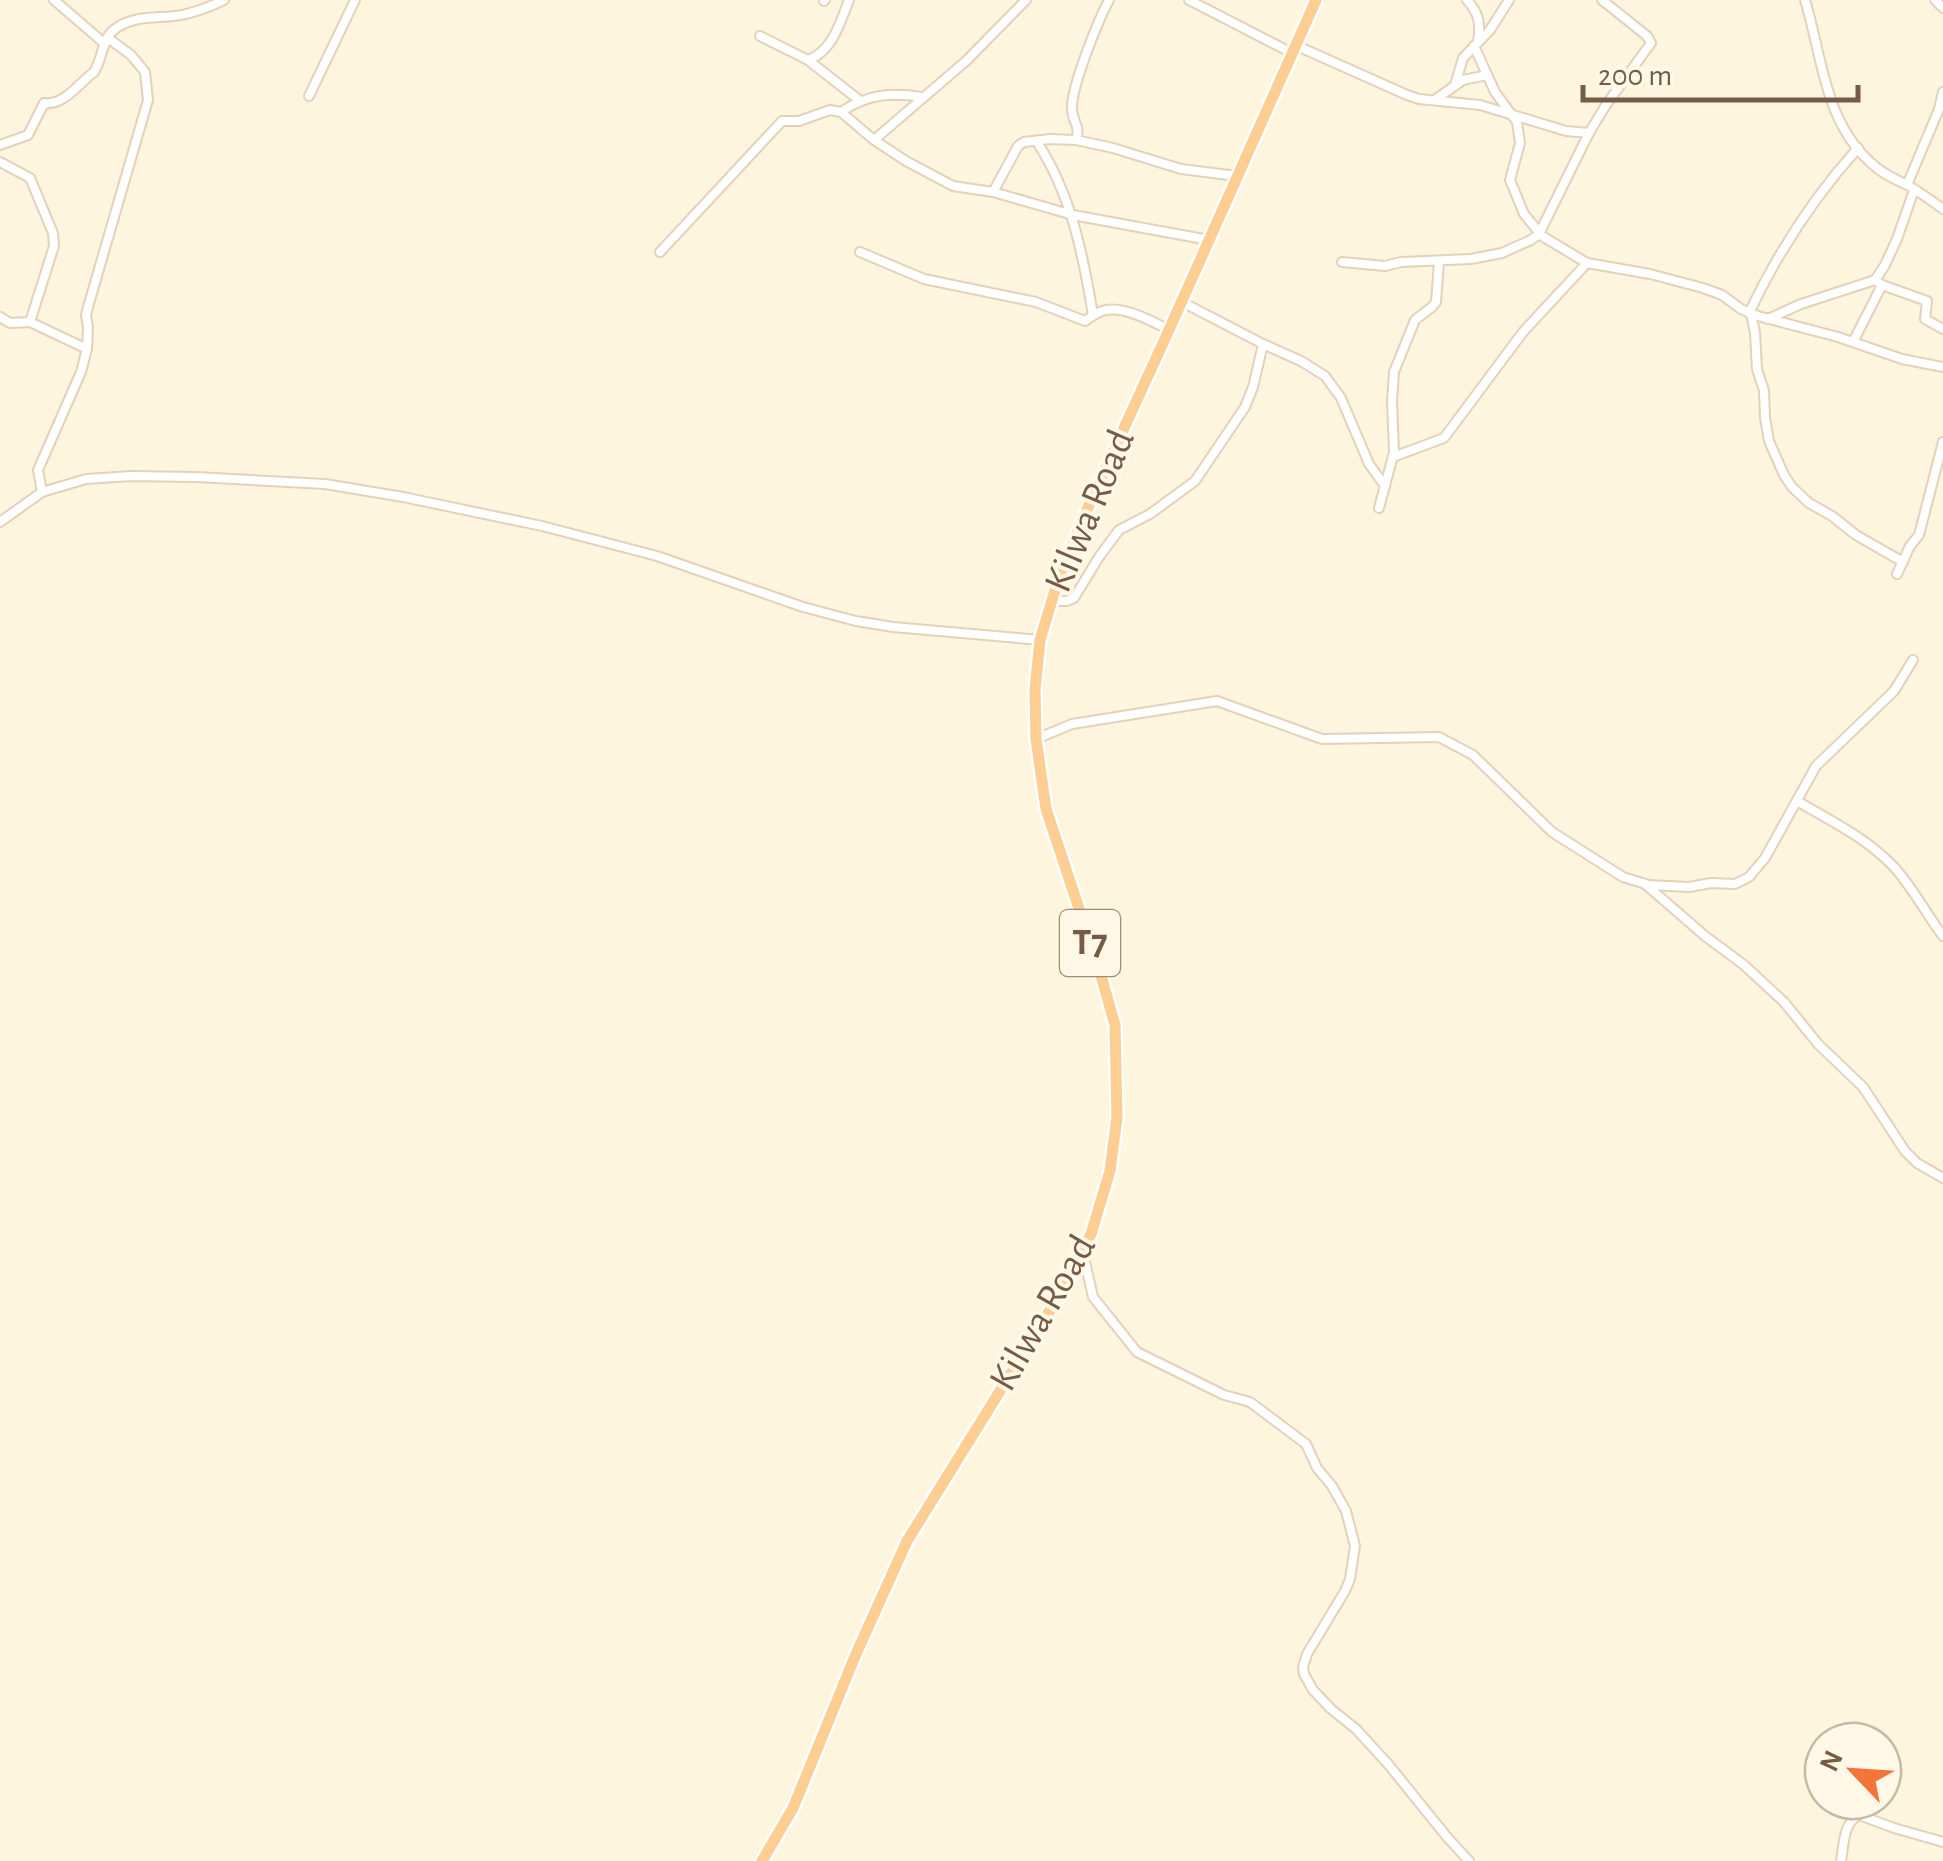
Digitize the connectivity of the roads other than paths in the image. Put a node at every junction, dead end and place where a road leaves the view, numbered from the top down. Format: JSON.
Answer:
{"nodes":[{"id":1,"x":54,"y":0,"type":"edge"},
{"id":2,"x":224,"y":0,"type":"edge"},
{"id":3,"x":354,"y":0,"type":"edge"},
{"id":4,"x":849,"y":0,"type":"edge"},
{"id":5,"x":1026,"y":0,"type":"edge"},
{"id":6,"x":1109,"y":0,"type":"edge"},
{"id":7,"x":1189,"y":0,"type":"edge"},
{"id":8,"x":1316,"y":0,"type":"edge"},
{"id":9,"x":1466,"y":0,"type":"edge"},
{"id":10,"x":1509,"y":0,"type":"edge"},
{"id":11,"x":1602,"y":0,"type":"edge"},
{"id":12,"x":1806,"y":0,"type":"edge"},
{"id":13,"x":1935,"y":0,"type":"edge"},
{"id":14,"x":1943,"y":8,"type":"edge"},
{"id":15,"x":760,"y":36,"type":"dead end"},
{"id":16,"x":106,"y":41,"type":"junction"},
{"id":17,"x":1476,"y":44,"type":"junction"},
{"id":18,"x":1294,"y":49,"type":"junction"},
{"id":19,"x":808,"y":60,"type":"junction"},
{"id":20,"x":1487,"y":75,"type":"junction"},
{"id":21,"x":1455,"y":85,"type":"junction"},
{"id":22,"x":1943,"y":92,"type":"edge"},
{"id":23,"x":308,"y":96,"type":"dead end"},
{"id":24,"x":922,"y":97,"type":"junction"},
{"id":25,"x":1436,"y":99,"type":"junction"},
{"id":26,"x":860,"y":100,"type":"junction"},
{"id":27,"x":1941,"y":110,"type":"edge"},
{"id":28,"x":841,"y":112,"type":"junction"},
{"id":29,"x":1514,"y":116,"type":"junction"},
{"id":30,"x":1589,"y":133,"type":"junction"},
{"id":31,"x":874,"y":140,"type":"junction"},
{"id":32,"x":1076,"y":140,"type":"junction"},
{"id":33,"x":1038,"y":142,"type":"junction"},
{"id":34,"x":0,"y":145,"type":"edge"},
{"id":35,"x":1858,"y":148,"type":"junction"},
{"id":36,"x":0,"y":162,"type":"edge"},
{"id":37,"x":1237,"y":176,"type":"junction"},
{"id":38,"x":1911,"y":187,"type":"junction"},
{"id":39,"x":993,"y":192,"type":"junction"},
{"id":40,"x":1943,"y":209,"type":"edge"},
{"id":41,"x":1073,"y":215,"type":"junction"},
{"id":42,"x":1539,"y":234,"type":"junction"},
{"id":43,"x":1209,"y":240,"type":"junction"},
{"id":44,"x":660,"y":252,"type":"dead end"},
{"id":45,"x":860,"y":252,"type":"dead end"},
{"id":46,"x":1342,"y":262,"type":"dead end"},
{"id":47,"x":1438,"y":262,"type":"junction"},
{"id":48,"x":1587,"y":263,"type":"junction"},
{"id":49,"x":1879,"y":283,"type":"junction"},
{"id":50,"x":1182,"y":302,"type":"junction"},
{"id":51,"x":1750,"y":313,"type":"junction"},
{"id":52,"x":1093,"y":315,"type":"junction"},
{"id":53,"x":0,"y":317,"type":"edge"},
{"id":54,"x":1768,"y":319,"type":"junction"},
{"id":55,"x":30,"y":322,"type":"junction"},
{"id":56,"x":1943,"y":329,"type":"edge"},
{"id":57,"x":1169,"y":330,"type":"junction"},
{"id":58,"x":1853,"y":342,"type":"junction"},
{"id":59,"x":1263,"y":344,"type":"junction"},
{"id":60,"x":87,"y":349,"type":"junction"},
{"id":61,"x":1943,"y":367,"type":"edge"},
{"id":62,"x":1943,"y":442,"type":"edge"},
{"id":63,"x":1393,"y":457,"type":"junction"},
{"id":64,"x":1386,"y":486,"type":"junction"},
{"id":65,"x":42,"y":492,"type":"junction"},
{"id":66,"x":1378,"y":508,"type":"dead end"},
{"id":67,"x":0,"y":522,"type":"edge"},
{"id":68,"x":1902,"y":562,"type":"junction"},
{"id":69,"x":1898,"y":574,"type":"dead end"},
{"id":70,"x":1051,"y":601,"type":"junction"},
{"id":71,"x":1040,"y":640,"type":"junction"},
{"id":72,"x":1912,"y":660,"type":"dead end"},
{"id":73,"x":1036,"y":739,"type":"junction"},
{"id":74,"x":1797,"y":801,"type":"junction"},
{"id":75,"x":1645,"y":884,"type":"junction"},
{"id":76,"x":1943,"y":936,"type":"edge"},
{"id":77,"x":1943,"y":1178,"type":"edge"},
{"id":78,"x":1084,"y":1253,"type":"junction"},
{"id":79,"x":1943,"y":1842,"type":"edge"},
{"id":80,"x":762,"y":1861,"type":"edge"},
{"id":81,"x":1470,"y":1861,"type":"edge"},
{"id":82,"x":1841,"y":1861,"type":"edge"}],
"edges":[{"from":1,"to":16,"type":"street"},
{"from":2,"to":16,"type":"street"},
{"from":3,"to":23,"type":"street"},
{"from":4,"to":19,"type":"street"},
{"from":5,"to":24,"type":"street"},
{"from":6,"to":32,"type":"street"},
{"from":7,"to":18,"type":"street"},
{"from":8,"to":18,"type":"highway","name":"Kilwa Road","number":"T7"},
{"from":9,"to":17,"type":"street"},
{"from":10,"to":17,"type":"street"},
{"from":11,"to":30,"type":"street"},
{"from":12,"to":35,"type":"street"},
{"from":13,"to":14,"type":"street"},
{"from":15,"to":19,"type":"street"},
{"from":16,"to":34,"type":"street"},
{"from":16,"to":60,"type":"street"},
{"from":17,"to":20,"type":"street"},
{"from":17,"to":21,"type":"street"},
{"from":18,"to":25,"type":"street"},
{"from":18,"to":37,"type":"highway","name":"Kilwa Road","number":"T7"},
{"from":19,"to":26,"type":"street"},
{"from":20,"to":21,"type":"street"},
{"from":20,"to":29,"type":"street"},
{"from":21,"to":25,"type":"street"},
{"from":22,"to":27,"type":"street"},
{"from":24,"to":26,"type":"street"},
{"from":24,"to":31,"type":"street"},
{"from":25,"to":29,"type":"street"},
{"from":26,"to":28,"type":"street"},
{"from":27,"to":38,"type":"street"},
{"from":28,"to":31,"type":"street"},
{"from":28,"to":44,"type":"street"},
{"from":29,"to":30,"type":"street"},
{"from":29,"to":42,"type":"street"},
{"from":30,"to":42,"type":"street"},
{"from":31,"to":39,"type":"street"},
{"from":32,"to":33,"type":"street"},
{"from":32,"to":37,"type":"street"},
{"from":33,"to":39,"type":"street"},
{"from":33,"to":41,"type":"street"},
{"from":35,"to":38,"type":"street"},
{"from":35,"to":51,"type":"street"},
{"from":36,"to":55,"type":"street"},
{"from":37,"to":43,"type":"highway","name":"Kilwa Road","number":"T7"},
{"from":38,"to":40,"type":"street"},
{"from":38,"to":49,"type":"street"},
{"from":39,"to":41,"type":"street"},
{"from":41,"to":43,"type":"street"},
{"from":41,"to":52,"type":"street"},
{"from":42,"to":47,"type":"street"},
{"from":42,"to":48,"type":"street"},
{"from":43,"to":50,"type":"highway","name":"Kilwa Road","number":"T7"},
{"from":45,"to":52,"type":"street"},
{"from":46,"to":47,"type":"street"},
{"from":47,"to":63,"type":"street"},
{"from":48,"to":51,"type":"street"},
{"from":48,"to":63,"type":"street"},
{"from":49,"to":54,"type":"street"},
{"from":49,"to":56,"type":"street"},
{"from":49,"to":58,"type":"street"},
{"from":50,"to":57,"type":"highway","name":"Kilwa Road","number":"T7"},
{"from":50,"to":59,"type":"street"},
{"from":51,"to":54,"type":"street"},
{"from":51,"to":68,"type":"street"},
{"from":52,"to":57,"type":"street"},
{"from":53,"to":55,"type":"street"},
{"from":54,"to":58,"type":"street"},
{"from":55,"to":60,"type":"street"},
{"from":57,"to":70,"type":"highway","name":"Kilwa Road","number":"T7"},
{"from":58,"to":61,"type":"street"},
{"from":59,"to":64,"type":"street"},
{"from":59,"to":70,"type":"street"},
{"from":60,"to":65,"type":"street"},
{"from":62,"to":68,"type":"street"},
{"from":63,"to":64,"type":"street"},
{"from":64,"to":66,"type":"street"},
{"from":65,"to":67,"type":"street"},
{"from":65,"to":71,"type":"street"},
{"from":68,"to":69,"type":"street"},
{"from":70,"to":71,"type":"highway","name":"Kilwa Road","number":"T7"},
{"from":71,"to":73,"type":"highway","name":"Kilwa Road","number":"T7"},
{"from":72,"to":74,"type":"street"},
{"from":73,"to":75,"type":"street"},
{"from":73,"to":78,"type":"highway","name":"Kilwa Road","number":"T7"},
{"from":74,"to":75,"type":"street"},
{"from":74,"to":76,"type":"street"},
{"from":75,"to":77,"type":"street"},
{"from":78,"to":80,"type":"highway","name":"Kilwa Road","number":"T7"},
{"from":78,"to":81,"type":"street"},
{"from":79,"to":82,"type":"street"}]}
